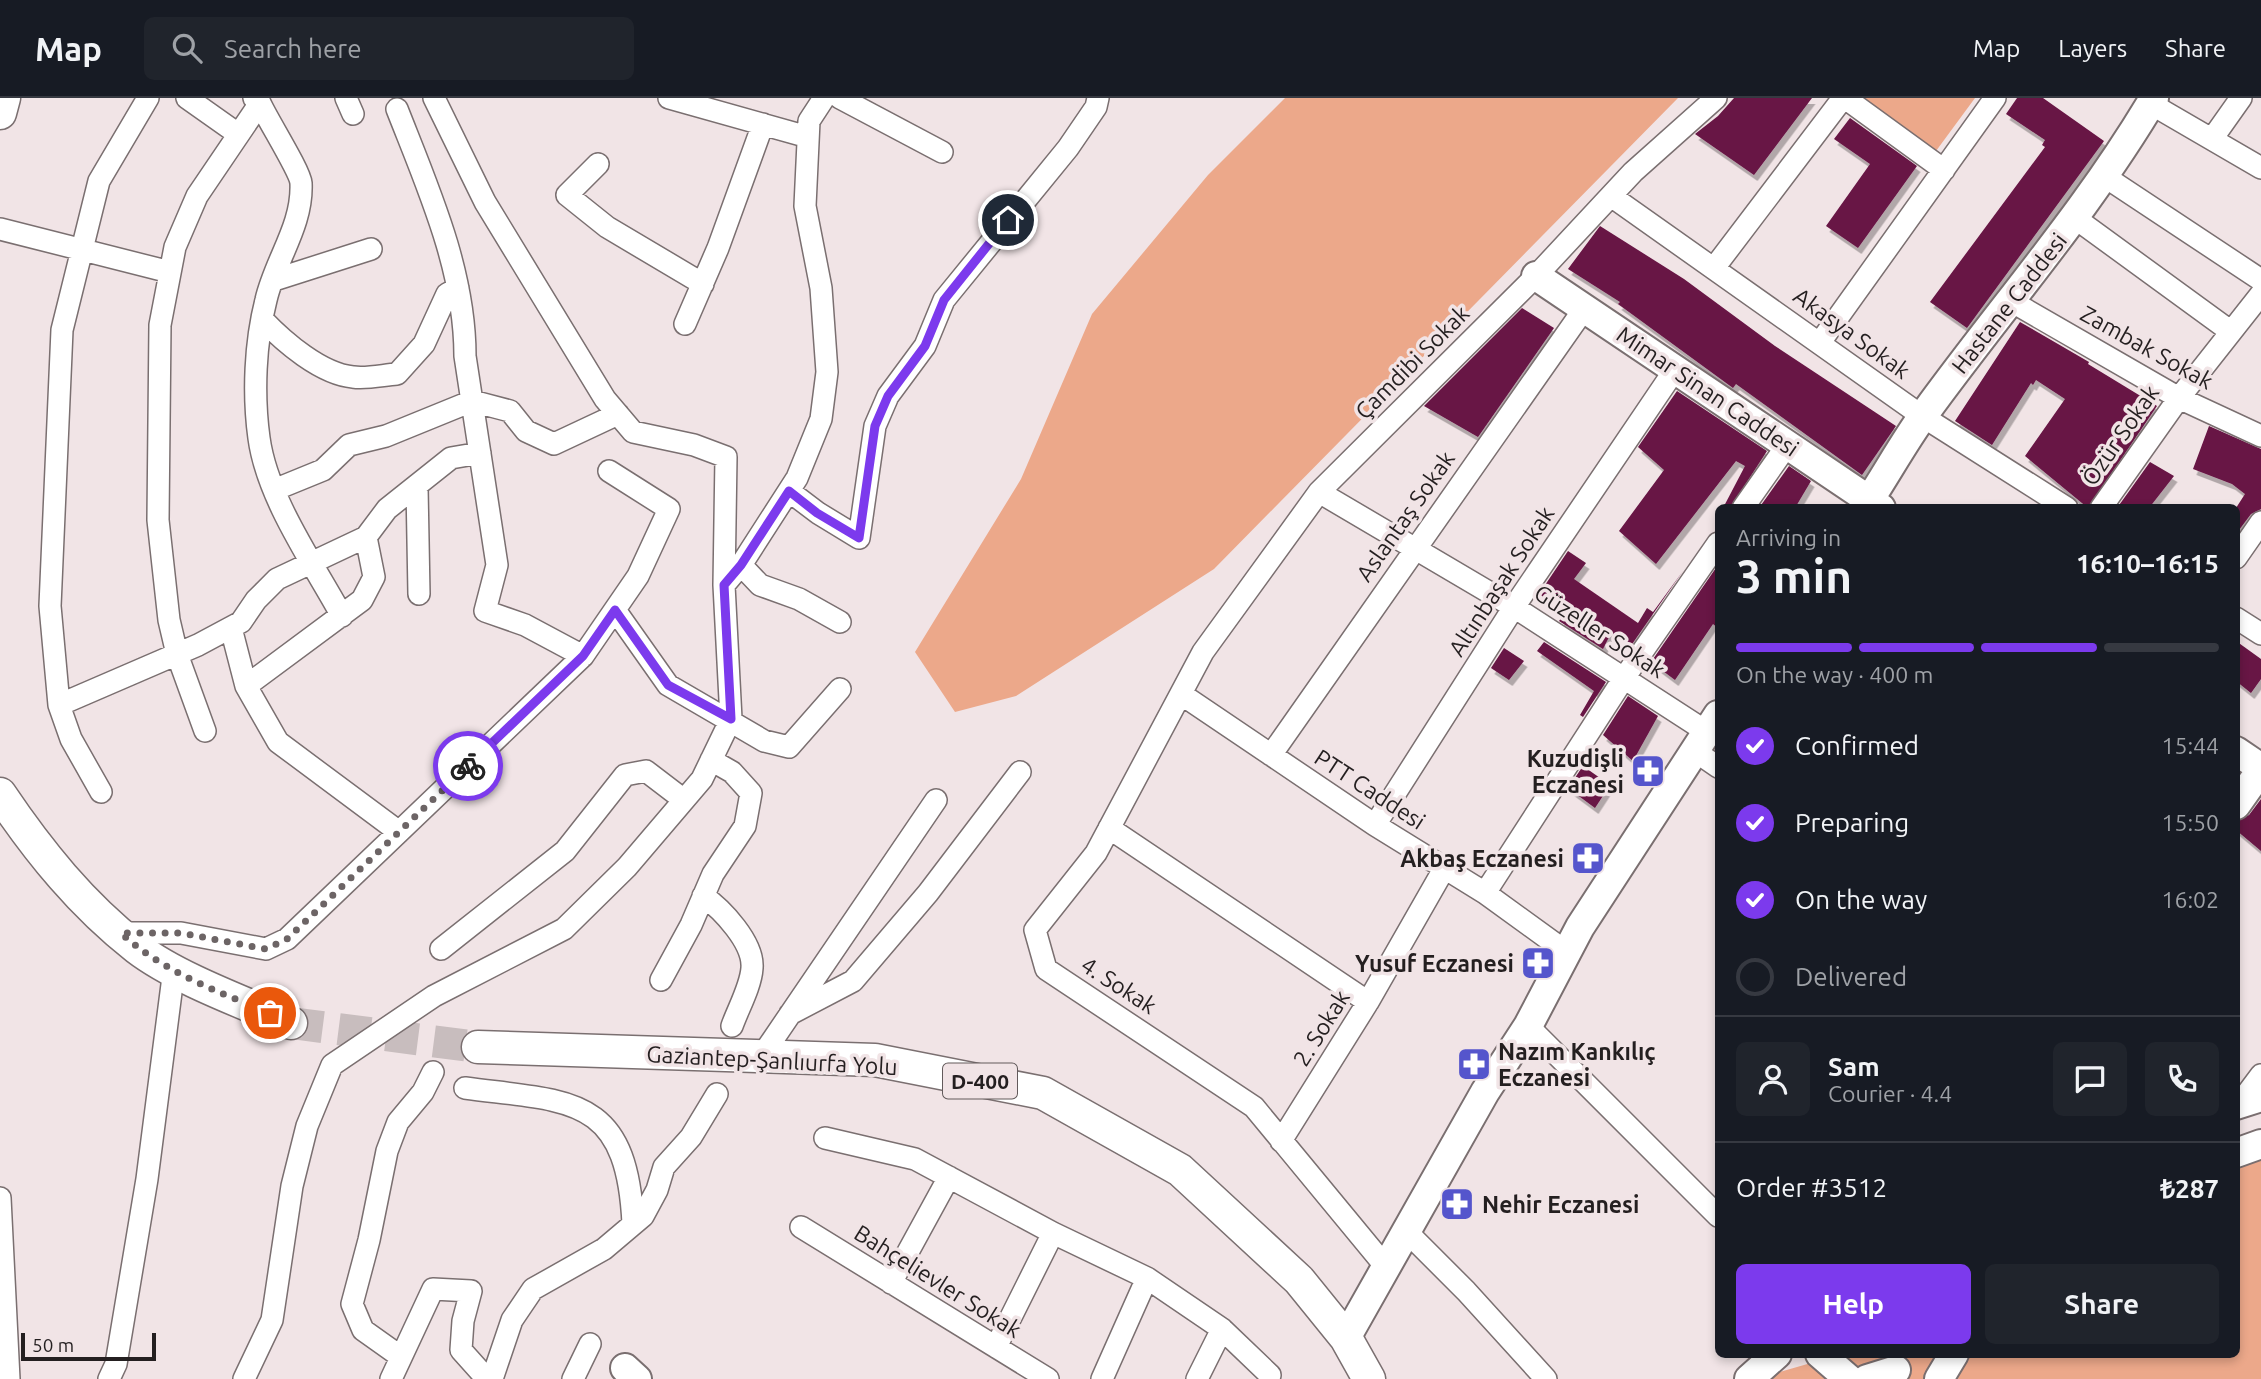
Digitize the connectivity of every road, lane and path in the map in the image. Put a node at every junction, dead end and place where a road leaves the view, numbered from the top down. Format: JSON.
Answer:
{"nodes":[{"id":1,"x":4,"y":98,"type":"edge"},
{"id":2,"x":148,"y":98,"type":"edge"},
{"id":3,"x":187,"y":98,"type":"edge"},
{"id":4,"x":434,"y":98,"type":"edge"},
{"id":5,"x":669,"y":98,"type":"edge"},
{"id":6,"x":824,"y":98,"type":"edge"},
{"id":7,"x":840,"y":98,"type":"edge"},
{"id":8,"x":1098,"y":98,"type":"edge"},
{"id":9,"x":1716,"y":98,"type":"edge"},
{"id":10,"x":1844,"y":98,"type":"edge"},
{"id":11,"x":1995,"y":98,"type":"edge"},
{"id":12,"x":2241,"y":98,"type":"edge"},
{"id":13,"x":257,"y":100,"type":"edge"},
{"id":14,"x":2153,"y":101,"type":"edge"},
{"id":15,"x":397,"y":109,"type":"dead end"},
{"id":16,"x":0,"y":113,"type":"edge"},
{"id":17,"x":763,"y":124,"type":"junction"},
{"id":18,"x":238,"y":134,"type":"junction"},
{"id":19,"x":808,"y":137,"type":"junction"},
{"id":20,"x":2212,"y":139,"type":"junction"},
{"id":21,"x":942,"y":152,"type":"dead end"},
{"id":22,"x":598,"y":164,"type":"dead end"},
{"id":23,"x":2261,"y":168,"type":"edge"},
{"id":24,"x":1944,"y":170,"type":"junction"},
{"id":25,"x":2104,"y":176,"type":"junction"},
{"id":26,"x":1611,"y":196,"type":"junction"},
{"id":27,"x":2075,"y":218,"type":"junction"},
{"id":28,"x":0,"y":229,"type":"edge"},
{"id":29,"x":371,"y":249,"type":"dead end"},
{"id":30,"x":80,"y":252,"type":"junction"},
{"id":31,"x":1713,"y":268,"type":"junction"},
{"id":32,"x":170,"y":272,"type":"junction"},
{"id":33,"x":1536,"y":276,"type":"junction"},
{"id":34,"x":274,"y":280,"type":"junction"},
{"id":35,"x":2261,"y":280,"type":"edge"},
{"id":36,"x":703,"y":284,"type":"junction"},
{"id":37,"x":458,"y":288,"type":"junction"},
{"id":38,"x":2261,"y":295,"type":"edge"},
{"id":39,"x":2009,"y":300,"type":"junction"},
{"id":40,"x":1584,"y":309,"type":"junction"},
{"id":41,"x":263,"y":320,"type":"junction"},
{"id":42,"x":685,"y":324,"type":"dead end"},
{"id":43,"x":2230,"y":331,"type":"junction"},
{"id":44,"x":1821,"y":341,"type":"junction"},
{"id":45,"x":1676,"y":368,"type":"junction"},
{"id":46,"x":2179,"y":398,"type":"junction"},
{"id":47,"x":472,"y":401,"type":"junction"},
{"id":48,"x":618,"y":414,"type":"junction"},
{"id":49,"x":1922,"y":416,"type":"junction"},
{"id":50,"x":2261,"y":436,"type":"edge"},
{"id":51,"x":1788,"y":444,"type":"junction"},
{"id":52,"x":480,"y":453,"type":"junction"},
{"id":53,"x":609,"y":471,"type":"dead end"},
{"id":54,"x":416,"y":487,"type":"junction"},
{"id":55,"x":274,"y":490,"type":"junction"},
{"id":56,"x":789,"y":491,"type":"junction"},
{"id":57,"x":1319,"y":492,"type":"junction"},
{"id":58,"x":1746,"y":504,"type":"edge"},
{"id":59,"x":1870,"y":504,"type":"edge"},
{"id":60,"x":1872,"y":504,"type":"edge"},
{"id":61,"x":2061,"y":504,"type":"edge"},
{"id":62,"x":2104,"y":504,"type":"edge"},
{"id":63,"x":2261,"y":522,"type":"edge"},
{"id":64,"x":366,"y":537,"type":"junction"},
{"id":65,"x":1715,"y":547,"type":"edge"},
{"id":66,"x":1413,"y":549,"type":"junction"},
{"id":67,"x":2240,"y":552,"type":"edge"},
{"id":68,"x":312,"y":562,"type":"junction"},
{"id":69,"x":741,"y":565,"type":"junction"},
{"id":70,"x":724,"y":585,"type":"junction"},
{"id":71,"x":419,"y":594,"type":"dead end"},
{"id":72,"x":1514,"y":607,"type":"junction"},
{"id":73,"x":615,"y":610,"type":"junction"},
{"id":74,"x":342,"y":616,"type":"junction"},
{"id":75,"x":2240,"y":621,"type":"edge"},
{"id":76,"x":840,"y":622,"type":"dead end"},
{"id":77,"x":231,"y":628,"type":"junction"},
{"id":78,"x":2261,"y":634,"type":"edge"},
{"id":79,"x":177,"y":654,"type":"junction"},
{"id":80,"x":583,"y":656,"type":"junction"},
{"id":81,"x":1624,"y":678,"type":"junction"},
{"id":82,"x":246,"y":686,"type":"junction"},
{"id":83,"x":840,"y":689,"type":"dead end"},
{"id":84,"x":1181,"y":694,"type":"junction"},
{"id":85,"x":59,"y":705,"type":"junction"},
{"id":86,"x":731,"y":719,"type":"junction"},
{"id":87,"x":205,"y":732,"type":"dead end"},
{"id":88,"x":1707,"y":732,"type":"edge"},
{"id":89,"x":2240,"y":754,"type":"edge"},
{"id":90,"x":1271,"y":755,"type":"junction"},
{"id":91,"x":1715,"y":757,"type":"edge"},
{"id":92,"x":711,"y":760,"type":"junction"},
{"id":93,"x":2261,"y":769,"type":"edge"},
{"id":94,"x":1020,"y":772,"type":"dead end"},
{"id":95,"x":101,"y":792,"type":"dead end"},
{"id":96,"x":0,"y":794,"type":"edge"},
{"id":97,"x":2240,"y":798,"type":"edge"},
{"id":98,"x":684,"y":800,"type":"junction"},
{"id":99,"x":936,"y":800,"type":"dead end"},
{"id":100,"x":1375,"y":825,"type":"junction"},
{"id":101,"x":1110,"y":828,"type":"junction"},
{"id":102,"x":399,"y":832,"type":"junction"},
{"id":103,"x":1444,"y":869,"type":"junction"},
{"id":104,"x":1485,"y":893,"type":"junction"},
{"id":105,"x":704,"y":896,"type":"junction"},
{"id":106,"x":121,"y":933,"type":"junction"},
{"id":107,"x":441,"y":949,"type":"dead end"},
{"id":108,"x":1565,"y":951,"type":"junction"},
{"id":109,"x":174,"y":969,"type":"junction"},
{"id":110,"x":661,"y":980,"type":"dead end"},
{"id":111,"x":1368,"y":1002,"type":"junction"},
{"id":112,"x":790,"y":1014,"type":"junction"},
{"id":113,"x":291,"y":1023,"type":"tunnel mouth"},
{"id":114,"x":732,"y":1026,"type":"dead end"},
{"id":115,"x":1528,"y":1026,"type":"junction"},
{"id":116,"x":478,"y":1047,"type":"tunnel mouth"},
{"id":117,"x":761,"y":1056,"type":"junction"},
{"id":118,"x":433,"y":1073,"type":"dead end"},
{"id":119,"x":2261,"y":1075,"type":"edge"},
{"id":120,"x":465,"y":1088,"type":"dead end"},
{"id":121,"x":717,"y":1094,"type":"dead end"},
{"id":122,"x":2246,"y":1102,"type":"edge"},
{"id":123,"x":825,"y":1138,"type":"dead end"},
{"id":124,"x":1282,"y":1141,"type":"junction"},
{"id":125,"x":2261,"y":1144,"type":"edge"},
{"id":126,"x":2240,"y":1152,"type":"edge"},
{"id":127,"x":949,"y":1178,"type":"junction"},
{"id":128,"x":0,"y":1198,"type":"edge"},
{"id":129,"x":1715,"y":1213,"type":"edge"},
{"id":130,"x":633,"y":1224,"type":"junction"},
{"id":131,"x":801,"y":1227,"type":"dead end"},
{"id":132,"x":1406,"y":1231,"type":"junction"},
{"id":133,"x":1054,"y":1233,"type":"junction"},
{"id":134,"x":1386,"y":1267,"type":"junction"},
{"id":135,"x":1147,"y":1278,"type":"junction"},
{"id":136,"x":891,"y":1283,"type":"junction"},
{"id":137,"x":1222,"y":1329,"type":"junction"},
{"id":138,"x":1346,"y":1339,"type":"junction"},
{"id":139,"x":590,"y":1344,"type":"dead end"},
{"id":140,"x":996,"y":1347,"type":"junction"},
{"id":141,"x":401,"y":1357,"type":"junction"},
{"id":142,"x":1773,"y":1358,"type":"edge"},
{"id":143,"x":1825,"y":1358,"type":"edge"},
{"id":144,"x":1952,"y":1358,"type":"edge"},
{"id":145,"x":1896,"y":1368,"type":"edge"},
{"id":146,"x":1270,"y":1375,"type":"dead end"},
{"id":147,"x":9,"y":1379,"type":"edge"},
{"id":148,"x":109,"y":1379,"type":"edge"},
{"id":149,"x":244,"y":1379,"type":"edge"},
{"id":150,"x":391,"y":1379,"type":"edge"},
{"id":151,"x":486,"y":1379,"type":"edge"},
{"id":152,"x":492,"y":1379,"type":"edge"},
{"id":153,"x":573,"y":1379,"type":"edge"},
{"id":154,"x":1048,"y":1379,"type":"edge"},
{"id":155,"x":1102,"y":1379,"type":"edge"},
{"id":156,"x":1197,"y":1379,"type":"edge"},
{"id":157,"x":1368,"y":1379,"type":"edge"},
{"id":158,"x":1546,"y":1379,"type":"edge"},
{"id":159,"x":1749,"y":1379,"type":"edge"},
{"id":160,"x":1849,"y":1379,"type":"edge"},
{"id":161,"x":1867,"y":1379,"type":"edge"},
{"id":162,"x":1939,"y":1379,"type":"edge"}],
"edges":[{"from":1,"to":16,"type":"main road"},
{"from":2,"to":30,"type":"street"},
{"from":3,"to":18,"type":"street"},
{"from":4,"to":48,"type":"street"},
{"from":5,"to":17,"type":"street"},
{"from":6,"to":19,"type":"street"},
{"from":7,"to":21,"type":"street"},
{"from":8,"to":56,"type":"street"},
{"from":9,"to":26,"type":"street","name":"Çamdibi Sokak"},
{"from":10,"to":24,"type":"street"},
{"from":10,"to":31,"type":"street"},
{"from":11,"to":24,"type":"street"},
{"from":12,"to":20,"type":"street"},
{"from":13,"to":18,"type":"street"},
{"from":13,"to":34,"type":"street"},
{"from":14,"to":20,"type":"street"},
{"from":14,"to":25,"type":"street","name":"Hastane Caddesi"},
{"from":15,"to":37,"type":"street"},
{"from":17,"to":19,"type":"street"},
{"from":17,"to":36,"type":"street"},
{"from":18,"to":32,"type":"street"},
{"from":19,"to":56,"type":"street"},
{"from":20,"to":23,"type":"street"},
{"from":22,"to":36,"type":"street"},
{"from":24,"to":44,"type":"street"},
{"from":25,"to":27,"type":"street","name":"Hastane Caddesi"},
{"from":25,"to":35,"type":"street"},
{"from":26,"to":31,"type":"street","name":"Akasya Sokak"},
{"from":26,"to":33,"type":"street","name":"Çamdibi Sokak"},
{"from":27,"to":39,"type":"street","name":"Hastane Caddesi"},
{"from":27,"to":43,"type":"street"},
{"from":28,"to":30,"type":"street"},
{"from":29,"to":34,"type":"street"},
{"from":30,"to":32,"type":"street"},
{"from":30,"to":85,"type":"street"},
{"from":31,"to":44,"type":"street","name":"Akasya Sokak"},
{"from":32,"to":79,"type":"street"},
{"from":33,"to":40,"type":"street","name":"Mimar Sinan Caddesi"},
{"from":33,"to":57,"type":"street","name":"Çamdibi Sokak"},
{"from":34,"to":41,"type":"street"},
{"from":36,"to":42,"type":"street"},
{"from":37,"to":41,"type":"street"},
{"from":37,"to":47,"type":"street"},
{"from":38,"to":43,"type":"street","name":"Özür Sokak"},
{"from":39,"to":46,"type":"street","name":"Zambak Sokak"},
{"from":39,"to":49,"type":"street","name":"Hastane Caddesi"},
{"from":40,"to":45,"type":"street","name":"Mimar Sinan Caddesi"},
{"from":40,"to":66,"type":"street","name":"Aslantaş Sokak"},
{"from":41,"to":55,"type":"street"},
{"from":43,"to":46,"type":"street","name":"Özür Sokak"},
{"from":44,"to":49,"type":"street","name":"Akasya Sokak"},
{"from":45,"to":51,"type":"street","name":"Mimar Sinan Caddesi"},
{"from":45,"to":72,"type":"street","name":"Altınbaşak Sokak"},
{"from":46,"to":50,"type":"street","name":"Zambak Sokak"},
{"from":46,"to":62,"type":"street","name":"Özür Sokak"},
{"from":47,"to":48,"type":"street"},
{"from":47,"to":52,"type":"street"},
{"from":47,"to":55,"type":"street"},
{"from":48,"to":70,"type":"street"},
{"from":49,"to":60,"type":"street","name":"Hastane Caddesi"},
{"from":49,"to":61,"type":"street","name":"Akasya Sokak"},
{"from":51,"to":58,"type":"street"},
{"from":51,"to":59,"type":"street","name":"Mimar Sinan Caddesi"},
{"from":52,"to":54,"type":"street"},
{"from":52,"to":80,"type":"street"},
{"from":53,"to":73,"type":"street"},
{"from":54,"to":64,"type":"street"},
{"from":54,"to":71,"type":"street"},
{"from":55,"to":68,"type":"street"},
{"from":56,"to":69,"type":"street"},
{"from":57,"to":66,"type":"street","name":"Güzeller Sokak"},
{"from":57,"to":84,"type":"street","name":"Çamdibi Sokak"},
{"from":63,"to":67,"type":"street"},
{"from":64,"to":68,"type":"street"},
{"from":64,"to":74,"type":"street"},
{"from":65,"to":81,"type":"street"},
{"from":66,"to":72,"type":"street","name":"Güzeller Sokak"},
{"from":66,"to":90,"type":"street","name":"Aslantaş Sokak"},
{"from":68,"to":74,"type":"street"},
{"from":68,"to":77,"type":"street"},
{"from":69,"to":70,"type":"street"},
{"from":69,"to":76,"type":"street"},
{"from":70,"to":86,"type":"street"},
{"from":72,"to":81,"type":"street","name":"Güzeller Sokak"},
{"from":72,"to":100,"type":"street","name":"Altınbaşak Sokak"},
{"from":73,"to":80,"type":"street"},
{"from":73,"to":86,"type":"street"},
{"from":74,"to":82,"type":"street"},
{"from":75,"to":78,"type":"street"},
{"from":77,"to":79,"type":"street"},
{"from":77,"to":82,"type":"street"},
{"from":79,"to":85,"type":"street"},
{"from":79,"to":87,"type":"street"},
{"from":80,"to":102,"type":"street"},
{"from":81,"to":88,"type":"street","name":"Güzeller Sokak"},
{"from":81,"to":104,"type":"street"},
{"from":82,"to":102,"type":"street"},
{"from":83,"to":86,"type":"street"},
{"from":84,"to":90,"type":"street","name":"PTT Caddesi"},
{"from":84,"to":101,"type":"street","name":"4. Sokak"},
{"from":85,"to":95,"type":"street"},
{"from":86,"to":92,"type":"street"},
{"from":88,"to":91,"type":"street","name":"Güzeller Sokak"},
{"from":88,"to":108,"type":"street"},
{"from":89,"to":93,"type":"street"},
{"from":90,"to":100,"type":"street","name":"PTT Caddesi"},
{"from":92,"to":98,"type":"street"},
{"from":92,"to":105,"type":"street"},
{"from":93,"to":97,"type":"street"},
{"from":94,"to":112,"type":"street"},
{"from":96,"to":106,"type":"main road"},
{"from":98,"to":107,"type":"street"},
{"from":98,"to":149,"type":"street"},
{"from":99,"to":112,"type":"street"},
{"from":100,"to":103,"type":"street","name":"PTT Caddesi"},
{"from":101,"to":111,"type":"street"},
{"from":101,"to":124,"type":"street","name":"4. Sokak"},
{"from":102,"to":106,"type":"street"},
{"from":103,"to":104,"type":"street","name":"PTT Caddesi"},
{"from":103,"to":111,"type":"street","name":"2. Sokak"},
{"from":104,"to":108,"type":"street","name":"PTT Caddesi"},
{"from":105,"to":110,"type":"street"},
{"from":105,"to":114,"type":"street"},
{"from":106,"to":109,"type":"main road"},
{"from":108,"to":115,"type":"street"},
{"from":109,"to":113,"type":"main road"},
{"from":109,"to":148,"type":"street"},
{"from":111,"to":124,"type":"street","name":"2. Sokak"},
{"from":112,"to":117,"type":"street"},
{"from":115,"to":129,"type":"street"},
{"from":115,"to":132,"type":"street"},
{"from":116,"to":117,"type":"main road","name":"Gaziantep-Şanlıurfa Yolu","number":"D-400"},
{"from":117,"to":138,"type":"main road","name":"Gaziantep-Şanlıurfa Yolu","number":"D-400"},
{"from":118,"to":141,"type":"street"},
{"from":119,"to":122,"type":"street"},
{"from":120,"to":130,"type":"street"},
{"from":121,"to":130,"type":"street"},
{"from":123,"to":127,"type":"street"},
{"from":124,"to":134,"type":"street","name":"4. Sokak"},
{"from":125,"to":126,"type":"street"},
{"from":127,"to":133,"type":"street"},
{"from":127,"to":136,"type":"street"},
{"from":128,"to":147,"type":"street"},
{"from":130,"to":152,"type":"street"},
{"from":131,"to":136,"type":"street","name":"Bahçelievler Sokak"},
{"from":132,"to":134,"type":"street"},
{"from":132,"to":158,"type":"street"},
{"from":133,"to":135,"type":"street"},
{"from":133,"to":140,"type":"street"},
{"from":134,"to":138,"type":"street"},
{"from":135,"to":137,"type":"street"},
{"from":135,"to":155,"type":"street"},
{"from":136,"to":140,"type":"street","name":"Bahçelievler Sokak"},
{"from":137,"to":146,"type":"street"},
{"from":137,"to":156,"type":"street"},
{"from":138,"to":157,"type":"main road","name":"Gaziantep-Şanlıurfa Yolu","number":"D-400"},
{"from":139,"to":153,"type":"street"},
{"from":140,"to":154,"type":"street","name":"Bahçelievler Sokak"},
{"from":141,"to":150,"type":"street"},
{"from":141,"to":151,"type":"street"},
{"from":142,"to":159,"type":"street"},
{"from":143,"to":160,"type":"street"},
{"from":144,"to":162,"type":"street"},
{"from":145,"to":161,"type":"street"}]}
